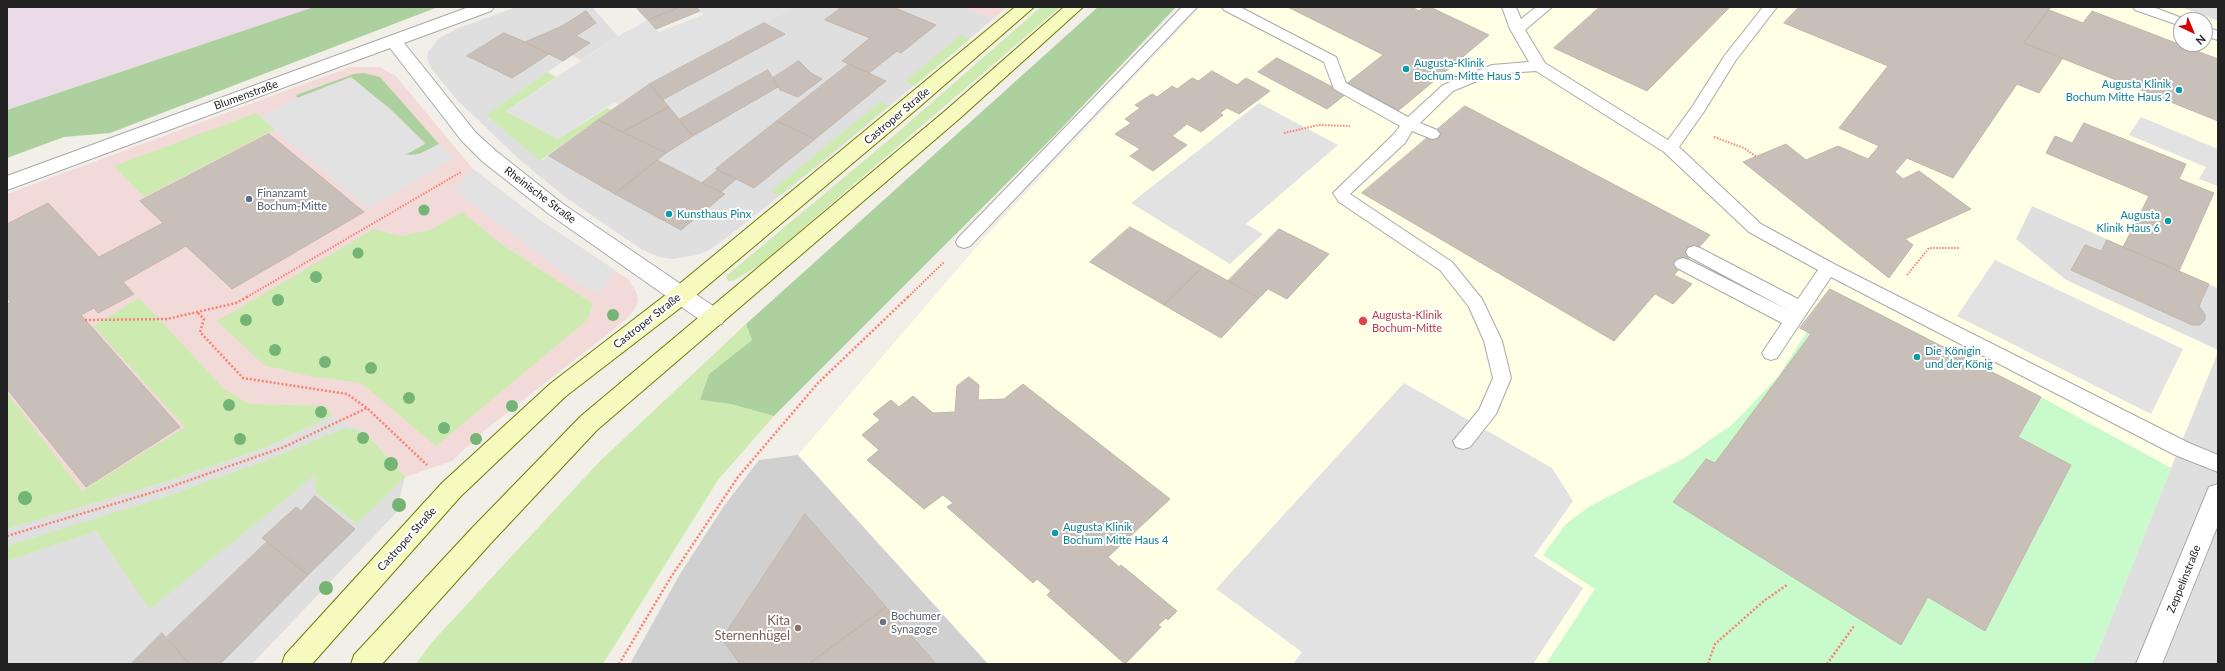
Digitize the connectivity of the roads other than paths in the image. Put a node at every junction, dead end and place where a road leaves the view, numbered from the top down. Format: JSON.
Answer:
{"nodes":[{"id":1,"x":485,"y":7,"type":"edge"},
{"id":2,"x":1025,"y":7,"type":"edge"},
{"id":3,"x":1074,"y":7,"type":"edge"},
{"id":4,"x":1190,"y":7,"type":"edge"},
{"id":5,"x":1229,"y":7,"type":"edge"},
{"id":6,"x":1509,"y":7,"type":"edge"},
{"id":7,"x":1545,"y":7,"type":"edge"},
{"id":8,"x":1770,"y":7,"type":"edge"},
{"id":9,"x":2140,"y":7,"type":"edge"},
{"id":10,"x":2173,"y":19,"type":"edge"},
{"id":11,"x":1517,"y":29,"type":"junction"},
{"id":12,"x":394,"y":42,"type":"junction"},
{"id":13,"x":1539,"y":66,"type":"junction"},
{"id":14,"x":1409,"y":124,"type":"junction"},
{"id":15,"x":1432,"y":134,"type":"dead end"},
{"id":16,"x":1670,"y":148,"type":"junction"},
{"id":17,"x":7,"y":183,"type":"edge"},
{"id":18,"x":964,"y":242,"type":"road end"},
{"id":19,"x":1688,"y":258,"type":"dead end"},
{"id":20,"x":1828,"y":268,"type":"junction"},
{"id":21,"x":680,"y":296,"type":"junction"},
{"id":22,"x":1797,"y":314,"type":"junction"},
{"id":23,"x":714,"y":318,"type":"junction"},
{"id":24,"x":1771,"y":353,"type":"dead end"},
{"id":25,"x":1463,"y":441,"type":"dead end"},
{"id":26,"x":2218,"y":464,"type":"edge"},
{"id":27,"x":2218,"y":494,"type":"edge"},
{"id":28,"x":295,"y":664,"type":"edge"},
{"id":29,"x":364,"y":664,"type":"edge"},
{"id":30,"x":2149,"y":664,"type":"edge"}],
"edges":[{"from":1,"to":12,"type":"street","name":"Blumenstraße"},
{"from":2,"to":21,"type":"main road","name":"Castroper Straße"},
{"from":3,"to":23,"type":"main road"},
{"from":4,"to":18,"type":"lane"},
{"from":5,"to":14,"type":"lane"},
{"from":6,"to":11,"type":"lane"},
{"from":7,"to":11,"type":"lane"},
{"from":8,"to":16,"type":"lane"},
{"from":9,"to":10,"type":"lane"},
{"from":11,"to":13,"type":"lane"},
{"from":12,"to":17,"type":"street","name":"Blumenstraße"},
{"from":12,"to":21,"type":"street","name":"Rheinische Straße"},
{"from":13,"to":14,"type":"lane"},
{"from":13,"to":16,"type":"lane"},
{"from":14,"to":15,"type":"lane"},
{"from":14,"to":25,"type":"lane"},
{"from":16,"to":20,"type":"lane"},
{"from":19,"to":22,"type":"lane"},
{"from":20,"to":22,"type":"lane"},
{"from":20,"to":26,"type":"lane"},
{"from":21,"to":23,"type":"street","name":"Rheinische Straße"},
{"from":21,"to":28,"type":"main road","name":"Castroper Straße"},
{"from":22,"to":24,"type":"lane"},
{"from":23,"to":29,"type":"main road"},
{"from":27,"to":30,"type":"street","name":"Zeppelinstraße"}]}
